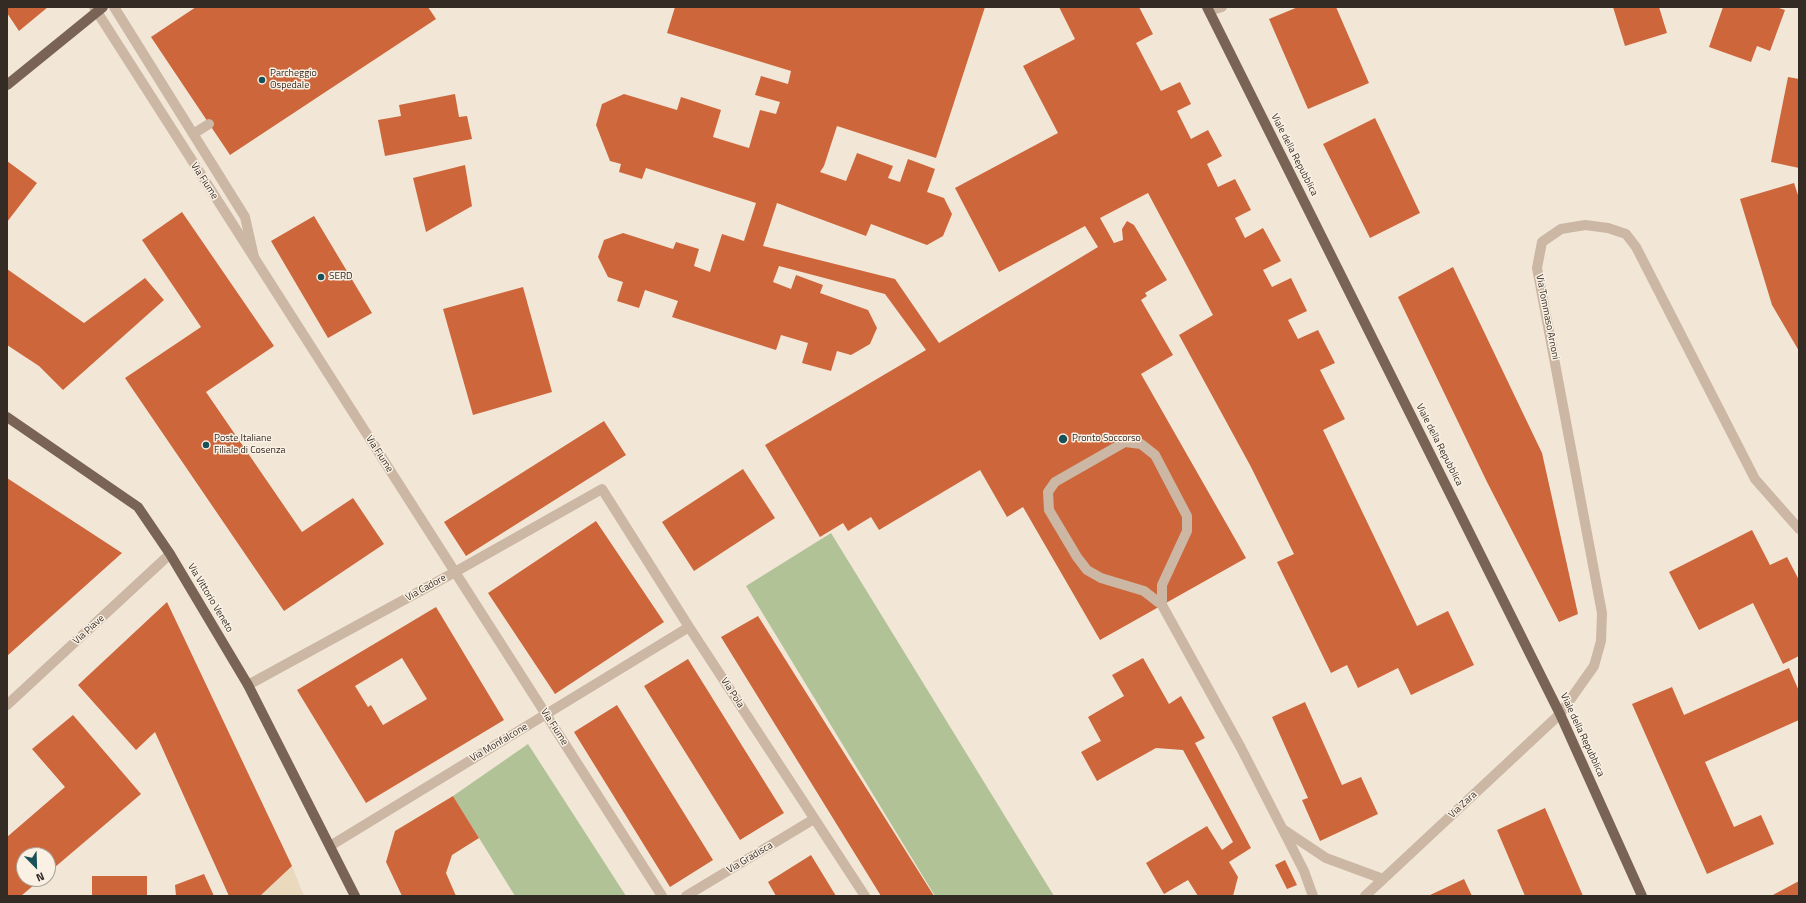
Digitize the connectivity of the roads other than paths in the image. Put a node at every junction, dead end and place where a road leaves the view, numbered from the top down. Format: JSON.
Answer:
{"nodes":[{"id":1,"x":114,"y":7,"type":"edge"},
{"id":2,"x":1222,"y":7,"type":"edge"},
{"id":3,"x":98,"y":9,"type":"edge"},
{"id":4,"x":1208,"y":9,"type":"edge"},
{"id":5,"x":7,"y":85,"type":"edge"},
{"id":6,"x":209,"y":124,"type":"dead end"},
{"id":7,"x":193,"y":134,"type":"junction"},
{"id":8,"x":255,"y":261,"type":"junction"},
{"id":9,"x":7,"y":416,"type":"edge"},
{"id":10,"x":602,"y":489,"type":"joint"},
{"id":11,"x":1799,"y":529,"type":"edge"},
{"id":12,"x":170,"y":554,"type":"junction"},
{"id":13,"x":455,"y":572,"type":"junction"},
{"id":14,"x":1162,"y":605,"type":"junction"},
{"id":15,"x":689,"y":627,"type":"junction"},
{"id":16,"x":248,"y":685,"type":"junction"},
{"id":17,"x":7,"y":705,"type":"edge"},
{"id":18,"x":1560,"y":714,"type":"junction"},
{"id":19,"x":546,"y":715,"type":"junction"},
{"id":20,"x":814,"y":819,"type":"junction"},
{"id":21,"x":1282,"y":829,"type":"junction"},
{"id":22,"x":330,"y":846,"type":"junction"},
{"id":23,"x":1383,"y":879,"type":"junction"},
{"id":24,"x":355,"y":896,"type":"edge"},
{"id":25,"x":662,"y":896,"type":"edge"},
{"id":26,"x":686,"y":896,"type":"edge"},
{"id":27,"x":865,"y":896,"type":"edge"},
{"id":28,"x":1313,"y":896,"type":"edge"},
{"id":29,"x":1365,"y":896,"type":"edge"},
{"id":30,"x":1642,"y":896,"type":"edge"}],
"edges":[{"from":1,"to":7,"type":"street"},
{"from":2,"to":4,"type":"street"},
{"from":3,"to":5,"type":"main road"},
{"from":3,"to":8,"type":"street","name":"Via Fiume"},
{"from":4,"to":18,"type":"main road","name":"Viale della Repubblica"},
{"from":6,"to":7,"type":"street"},
{"from":7,"to":8,"type":"street"},
{"from":8,"to":13,"type":"street","name":"Via Fiume"},
{"from":9,"to":12,"type":"main road","name":"Via Vittorio Veneto"},
{"from":10,"to":13,"type":"street","name":"Via Cadore"},
{"from":10,"to":15,"type":"street","name":"Via Pola"},
{"from":11,"to":18,"type":"street","name":"Via Tommaso Arnoni"},
{"from":12,"to":16,"type":"main road","name":"Via Vittorio Veneto"},
{"from":12,"to":17,"type":"street","name":"Via Piave"},
{"from":13,"to":16,"type":"street","name":"Via Cadore"},
{"from":13,"to":19,"type":"street","name":"Via Fiume"},
{"from":14,"to":14,"type":"street"},
{"from":14,"to":21,"type":"street"},
{"from":15,"to":19,"type":"street","name":"Via Monfalcone"},
{"from":15,"to":20,"type":"street","name":"Via Pola"},
{"from":16,"to":22,"type":"main road","name":"Via Vittorio Veneto"},
{"from":18,"to":23,"type":"street","name":"Via Zara"},
{"from":18,"to":30,"type":"main road","name":"Viale della Repubblica"},
{"from":19,"to":22,"type":"street","name":"Via Monfalcone"},
{"from":19,"to":25,"type":"street","name":"Via Fiume"},
{"from":20,"to":26,"type":"street","name":"Via Gradisca"},
{"from":20,"to":27,"type":"street","name":"Via Pola"},
{"from":21,"to":23,"type":"street"},
{"from":21,"to":28,"type":"street"},
{"from":22,"to":24,"type":"main road","name":"Via Vittorio Veneto"},
{"from":23,"to":29,"type":"street","name":"Via Zara"}]}
